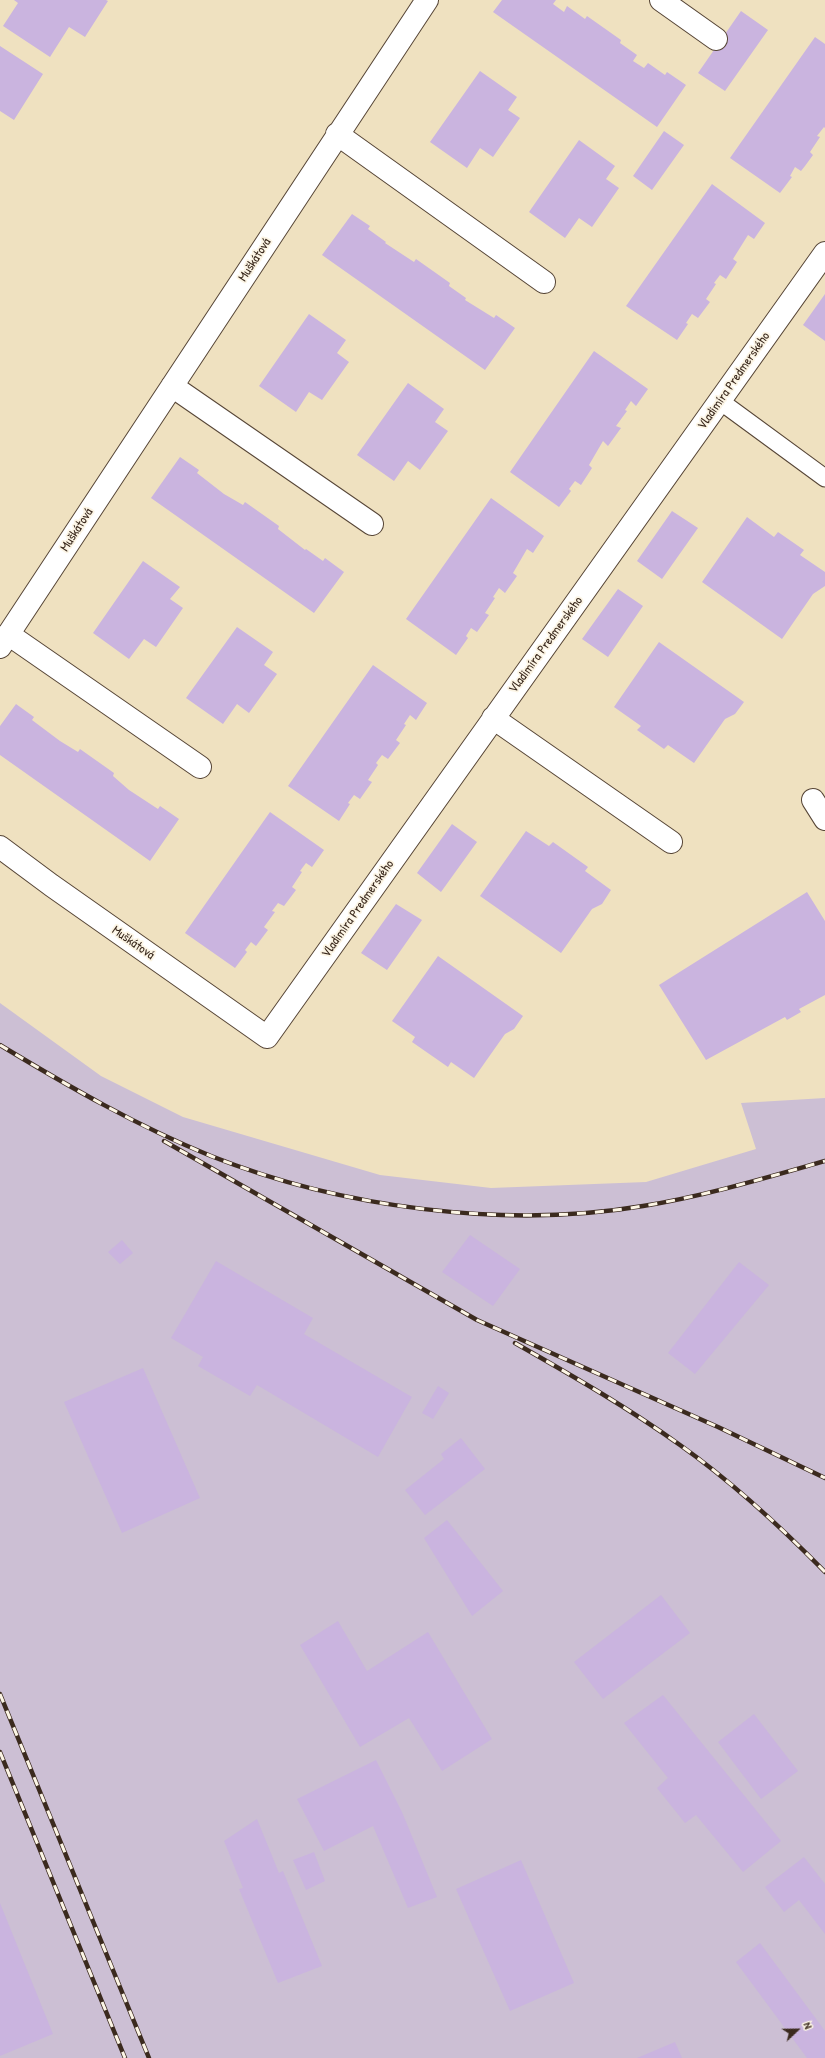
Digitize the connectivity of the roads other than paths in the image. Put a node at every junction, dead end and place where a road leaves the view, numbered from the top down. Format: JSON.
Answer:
{"nodes":[{"id":1,"x":427,"y":0,"type":"edge"},
{"id":2,"x":660,"y":0,"type":"edge"},
{"id":3,"x":716,"y":39,"type":"dead end"},
{"id":4,"x":337,"y":134,"type":"junction"},
{"id":5,"x":825,"y":253,"type":"edge"},
{"id":6,"x":544,"y":282,"type":"dead end"},
{"id":7,"x":172,"y":386,"type":"junction"},
{"id":8,"x":720,"y":401,"type":"junction"},
{"id":9,"x":825,"y":478,"type":"edge"},
{"id":10,"x":372,"y":524,"type":"dead end"},
{"id":11,"x":4,"y":640,"type":"edge"},
{"id":12,"x":494,"y":718,"type":"junction"},
{"id":13,"x":200,"y":767,"type":"dead end"},
{"id":14,"x":813,"y":800,"type":"dead end"},
{"id":15,"x":825,"y":819,"type":"edge"},
{"id":16,"x":671,"y":842,"type":"dead end"},
{"id":17,"x":0,"y":847,"type":"edge"},
{"id":18,"x":267,"y":1037,"type":"joint"}],
"edges":[{"from":1,"to":4,"type":"street","name":"Muškátová"},
{"from":2,"to":3,"type":"street"},
{"from":4,"to":6,"type":"street"},
{"from":4,"to":7,"type":"street","name":"Muškátová"},
{"from":5,"to":8,"type":"street","name":"Vladimíra Predmerského"},
{"from":7,"to":10,"type":"street"},
{"from":7,"to":11,"type":"street","name":"Muškátová"},
{"from":8,"to":9,"type":"lane"},
{"from":8,"to":12,"type":"street","name":"Vladimíra Predmerského"},
{"from":11,"to":13,"type":"street","name":"Muškátová"},
{"from":12,"to":16,"type":"street"},
{"from":12,"to":18,"type":"street","name":"Vladimíra Predmerského"},
{"from":14,"to":15,"type":"street"},
{"from":17,"to":18,"type":"street","name":"Muškátová"}]}
